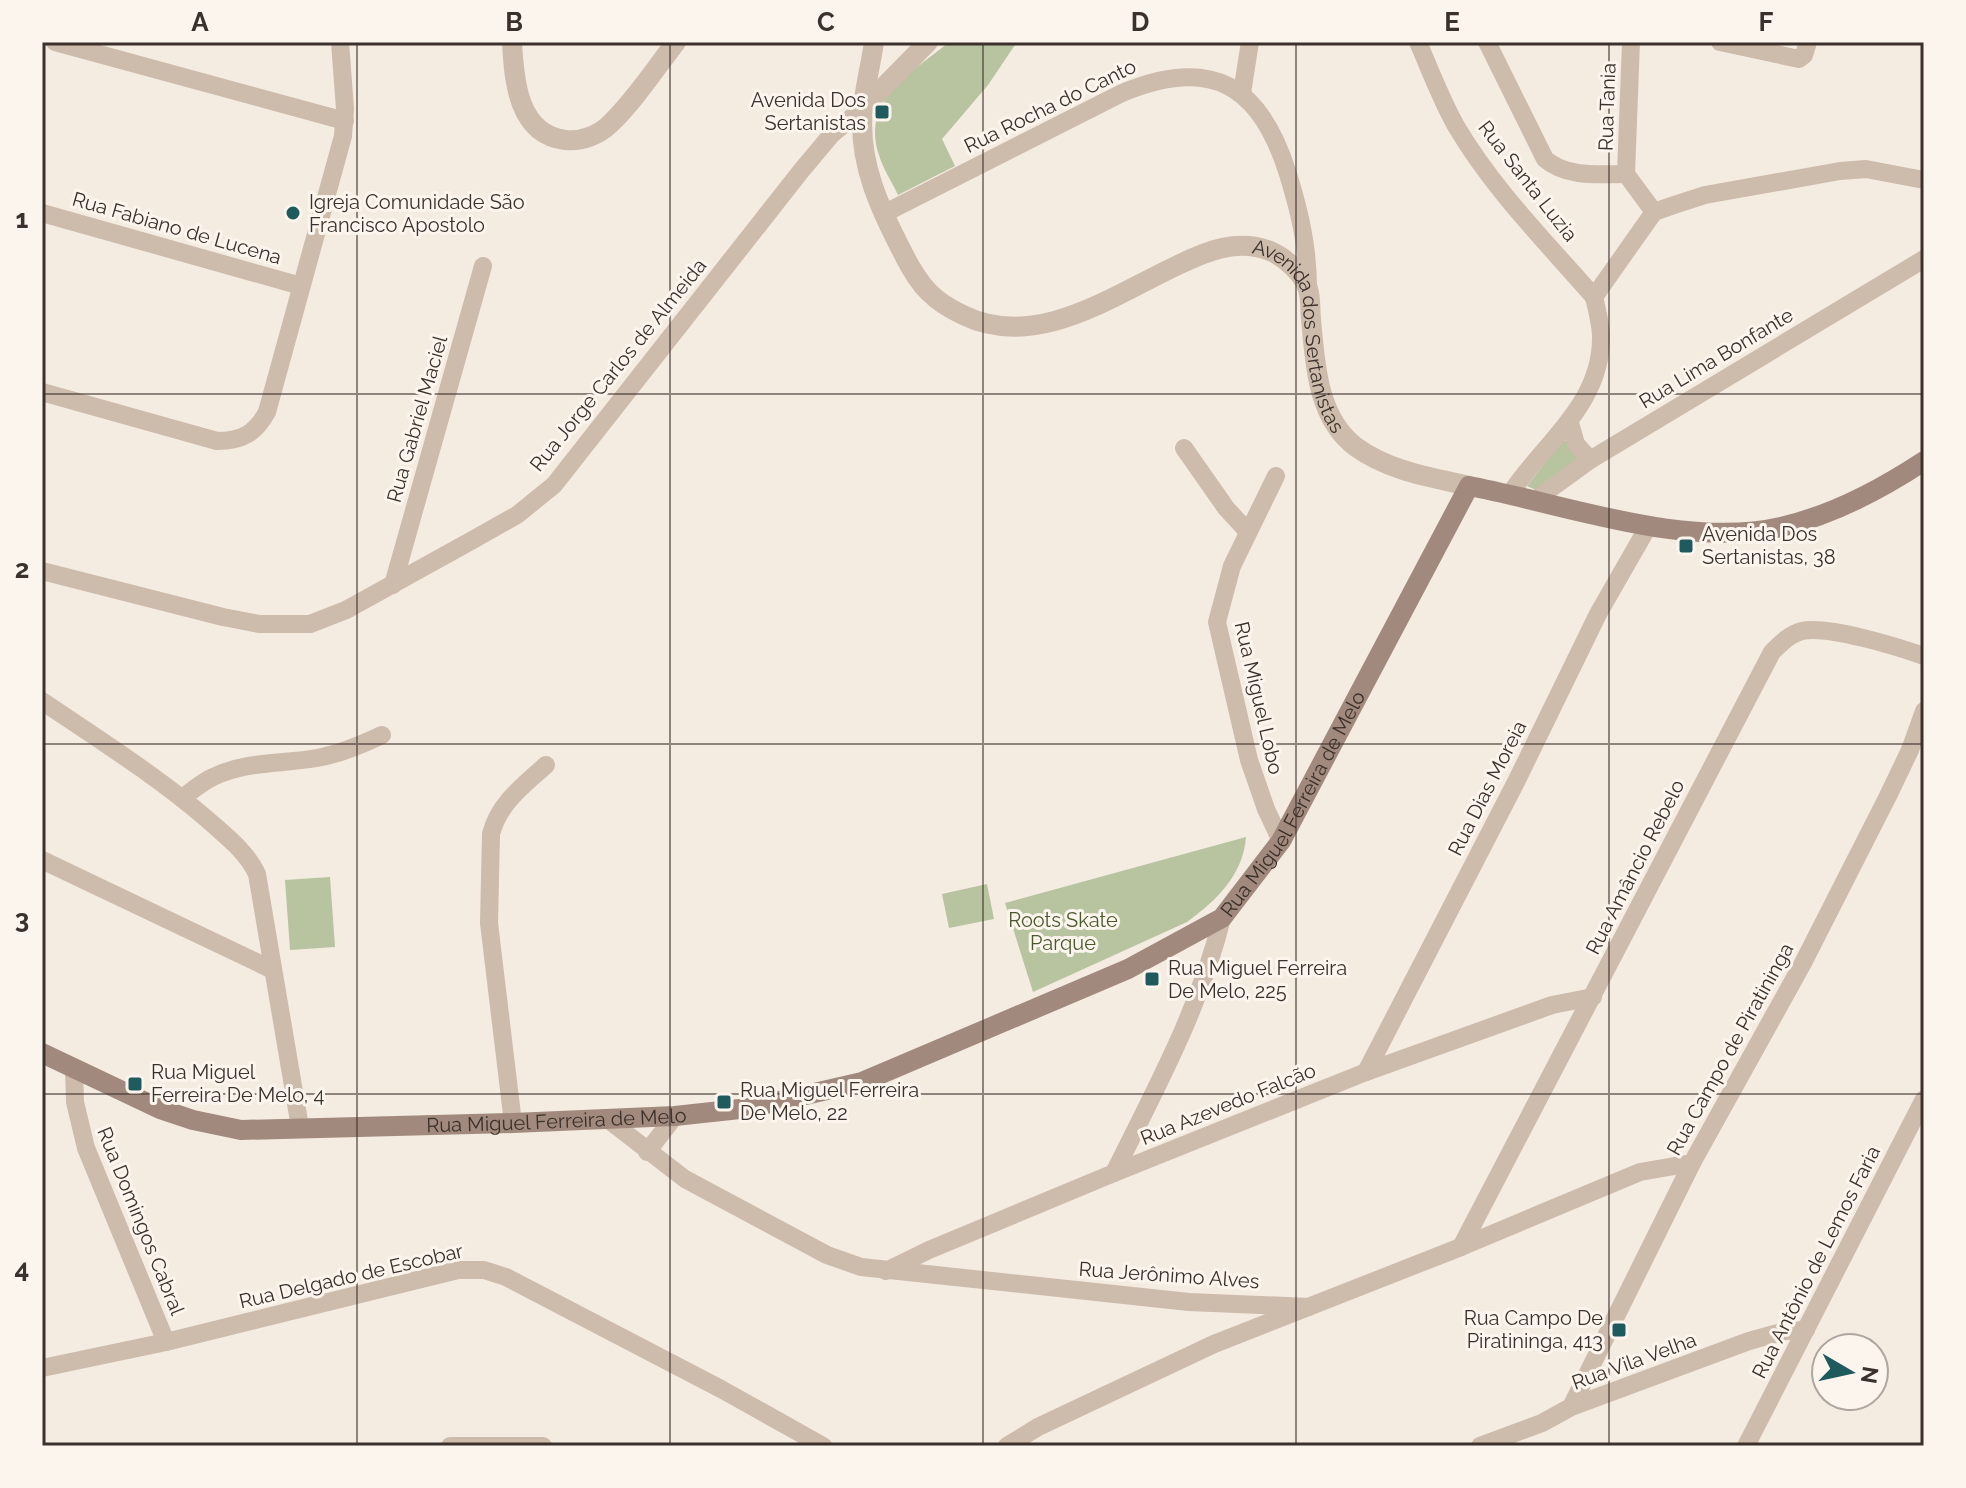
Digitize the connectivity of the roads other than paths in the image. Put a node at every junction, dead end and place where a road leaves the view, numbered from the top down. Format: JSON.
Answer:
{"nodes":[{"id":1,"x":55,"y":42,"type":"edge"},
{"id":2,"x":340,"y":42,"type":"edge"},
{"id":3,"x":512,"y":42,"type":"edge"},
{"id":4,"x":676,"y":42,"type":"edge"},
{"id":5,"x":874,"y":42,"type":"edge"},
{"id":6,"x":928,"y":42,"type":"edge"},
{"id":7,"x":1250,"y":42,"type":"edge"},
{"id":8,"x":1418,"y":42,"type":"edge"},
{"id":9,"x":1487,"y":42,"type":"edge"},
{"id":10,"x":1631,"y":42,"type":"edge"},
{"id":11,"x":1720,"y":42,"type":"edge"},
{"id":12,"x":1808,"y":42,"type":"edge"},
{"id":13,"x":1765,"y":47,"type":"edge"},
{"id":14,"x":1242,"y":93,"type":"junction"},
{"id":15,"x":862,"y":109,"type":"junction"},
{"id":16,"x":345,"y":121,"type":"junction"},
{"id":17,"x":1626,"y":174,"type":"junction"},
{"id":18,"x":1924,"y":180,"type":"edge"},
{"id":19,"x":1654,"y":212,"type":"junction"},
{"id":20,"x":42,"y":213,"type":"edge"},
{"id":21,"x":883,"y":214,"type":"junction"},
{"id":22,"x":1924,"y":259,"type":"edge"},
{"id":23,"x":483,"y":266,"type":"dead end"},
{"id":24,"x":301,"y":286,"type":"junction"},
{"id":25,"x":1308,"y":288,"type":"junction"},
{"id":26,"x":1594,"y":297,"type":"junction"},
{"id":27,"x":42,"y":392,"type":"edge"},
{"id":28,"x":1570,"y":423,"type":"junction"},
{"id":29,"x":1184,"y":448,"type":"dead end"},
{"id":30,"x":1590,"y":460,"type":"junction"},
{"id":31,"x":1924,"y":461,"type":"edge"},
{"id":32,"x":1276,"y":476,"type":"dead end"},
{"id":33,"x":1469,"y":486,"type":"junction"},
{"id":34,"x":1510,"y":494,"type":"junction"},
{"id":35,"x":1535,"y":500,"type":"junction"},
{"id":36,"x":1649,"y":525,"type":"junction"},
{"id":37,"x":1248,"y":532,"type":"junction"},
{"id":38,"x":42,"y":571,"type":"edge"},
{"id":39,"x":393,"y":585,"type":"junction"},
{"id":40,"x":1924,"y":656,"type":"edge"},
{"id":41,"x":42,"y":701,"type":"edge"},
{"id":42,"x":1924,"y":711,"type":"edge"},
{"id":43,"x":382,"y":735,"type":"dead end"},
{"id":44,"x":546,"y":765,"type":"dead end"},
{"id":45,"x":182,"y":798,"type":"junction"},
{"id":46,"x":1281,"y":841,"type":"junction"},
{"id":47,"x":42,"y":860,"type":"edge"},
{"id":48,"x":1222,"y":918,"type":"junction"},
{"id":49,"x":273,"y":970,"type":"junction"},
{"id":50,"x":1593,"y":997,"type":"junction"},
{"id":51,"x":42,"y":1053,"type":"edge"},
{"id":52,"x":74,"y":1068,"type":"junction"},
{"id":53,"x":1366,"y":1072,"type":"junction"},
{"id":54,"x":1924,"y":1099,"type":"edge"},
{"id":55,"x":675,"y":1116,"type":"junction"},
{"id":56,"x":606,"y":1118,"type":"junction"},
{"id":57,"x":513,"y":1123,"type":"junction"},
{"id":58,"x":300,"y":1127,"type":"junction"},
{"id":59,"x":647,"y":1152,"type":"junction"},
{"id":60,"x":1692,"y":1163,"type":"junction"},
{"id":61,"x":1114,"y":1173,"type":"junction"},
{"id":62,"x":1461,"y":1247,"type":"junction"},
{"id":63,"x":886,"y":1271,"type":"junction"},
{"id":64,"x":1309,"y":1307,"type":"junction"},
{"id":65,"x":1806,"y":1330,"type":"junction"},
{"id":66,"x":166,"y":1342,"type":"junction"},
{"id":67,"x":42,"y":1368,"type":"edge"},
{"id":68,"x":1571,"y":1407,"type":"junction"},
{"id":69,"x":450,"y":1446,"type":"edge"},
{"id":70,"x":543,"y":1446,"type":"edge"},
{"id":71,"x":823,"y":1446,"type":"edge"},
{"id":72,"x":1007,"y":1446,"type":"edge"},
{"id":73,"x":1480,"y":1446,"type":"edge"},
{"id":74,"x":1746,"y":1446,"type":"edge"}],
"edges":[{"from":1,"to":16,"type":"street"},
{"from":2,"to":16,"type":"street"},
{"from":3,"to":4,"type":"street"},
{"from":5,"to":15,"type":"street","name":"Avenida dos Sertanistas"},
{"from":6,"to":15,"type":"street"},
{"from":7,"to":14,"type":"street"},
{"from":8,"to":26,"type":"street","name":"Rua Santa Luzia"},
{"from":9,"to":17,"type":"street"},
{"from":10,"to":17,"type":"street","name":"Rua Tania"},
{"from":11,"to":13,"type":"street"},
{"from":12,"to":13,"type":"street"},
{"from":14,"to":21,"type":"street","name":"Rua Rocha do Canto"},
{"from":14,"to":25,"type":"street","name":"Rua Rocha do Canto"},
{"from":15,"to":21,"type":"street","name":"Avenida dos Sertanistas"},
{"from":15,"to":39,"type":"street","name":"Rua Jorge Carlos de Almeida"},
{"from":16,"to":24,"type":"street"},
{"from":17,"to":19,"type":"street","name":"Rua Tania"},
{"from":18,"to":19,"type":"street"},
{"from":19,"to":26,"type":"street"},
{"from":20,"to":24,"type":"street","name":"Rua Fabiano de Lucena"},
{"from":21,"to":25,"type":"street","name":"Avenida dos Sertanistas"},
{"from":22,"to":30,"type":"street","name":"Rua Lima Bonfante"},
{"from":23,"to":39,"type":"street","name":"Rua Gabriel Maciel"},
{"from":24,"to":27,"type":"street"},
{"from":25,"to":33,"type":"street","name":"Avenida dos Sertanistas"},
{"from":26,"to":28,"type":"street"},
{"from":28,"to":30,"type":"street"},
{"from":28,"to":34,"type":"street"},
{"from":29,"to":37,"type":"street"},
{"from":30,"to":35,"type":"street","name":"Rua Lima Bonfante"},
{"from":31,"to":36,"type":"main road","name":"Avenida dos Sertanistas"},
{"from":32,"to":37,"type":"street","name":"Rua Miguel Lobo"},
{"from":33,"to":34,"type":"main road","name":"Avenida dos Sertanistas"},
{"from":33,"to":46,"type":"main road","name":"Rua Miguel Ferreira de Melo"},
{"from":34,"to":35,"type":"main road","name":"Avenida dos Sertanistas"},
{"from":35,"to":36,"type":"main road","name":"Avenida dos Sertanistas"},
{"from":36,"to":53,"type":"street","name":"Rua Dias Moreia"},
{"from":37,"to":46,"type":"street","name":"Rua Miguel Lobo"},
{"from":38,"to":39,"type":"street","name":"Rua Jorge Carlos de Almeida"},
{"from":40,"to":50,"type":"street","name":"Rua Amâncio Rebelo"},
{"from":41,"to":45,"type":"street"},
{"from":42,"to":60,"type":"street","name":"Rua Campo de Piratininga"},
{"from":43,"to":45,"type":"street"},
{"from":44,"to":57,"type":"street"},
{"from":45,"to":49,"type":"street"},
{"from":46,"to":48,"type":"main road","name":"Rua Miguel Ferreira de Melo"},
{"from":47,"to":49,"type":"street"},
{"from":48,"to":55,"type":"main road","name":"Rua Miguel Ferreira de Melo"},
{"from":48,"to":61,"type":"street"},
{"from":49,"to":58,"type":"street"},
{"from":50,"to":53,"type":"street","name":"Rua Azevedo Falcão"},
{"from":50,"to":62,"type":"street","name":"Rua Amâncio Rebelo"},
{"from":51,"to":52,"type":"main road","name":"Rua Miguel Ferreira de Melo"},
{"from":52,"to":58,"type":"main road","name":"Rua Miguel Ferreira de Melo"},
{"from":52,"to":66,"type":"street","name":"Rua Domingos Cabral"},
{"from":53,"to":61,"type":"street","name":"Rua Azevedo Falcão"},
{"from":54,"to":65,"type":"street","name":"Rua Antônio de Lemos Faria"},
{"from":55,"to":56,"type":"main road","name":"Rua Miguel Ferreira de Melo"},
{"from":55,"to":59,"type":"street"},
{"from":56,"to":57,"type":"main road","name":"Rua Miguel Ferreira de Melo"},
{"from":56,"to":59,"type":"street","name":"Rua Jerônimo Alves"},
{"from":57,"to":58,"type":"main road","name":"Rua Miguel Ferreira de Melo"},
{"from":59,"to":63,"type":"street","name":"Rua Jerônimo Alves"},
{"from":60,"to":62,"type":"street","name":"Rua Jerônimo Alves"},
{"from":60,"to":68,"type":"street","name":"Rua Campo de Piratininga"},
{"from":61,"to":63,"type":"street","name":"Rua Azevedo Falcão"},
{"from":62,"to":64,"type":"street","name":"Rua Jerônimo Alves"},
{"from":63,"to":64,"type":"street","name":"Rua Jerônimo Alves"},
{"from":64,"to":72,"type":"street"},
{"from":65,"to":68,"type":"street","name":"Rua Vila Velha"},
{"from":65,"to":74,"type":"street","name":"Rua Antônio de Lemos Faria"},
{"from":66,"to":67,"type":"street","name":"Rua Delgado de Escobar"},
{"from":66,"to":71,"type":"street","name":"Rua Delgado de Escobar"},
{"from":68,"to":73,"type":"street","name":"Rua Vila Velha"},
{"from":69,"to":70,"type":"street"}]}
